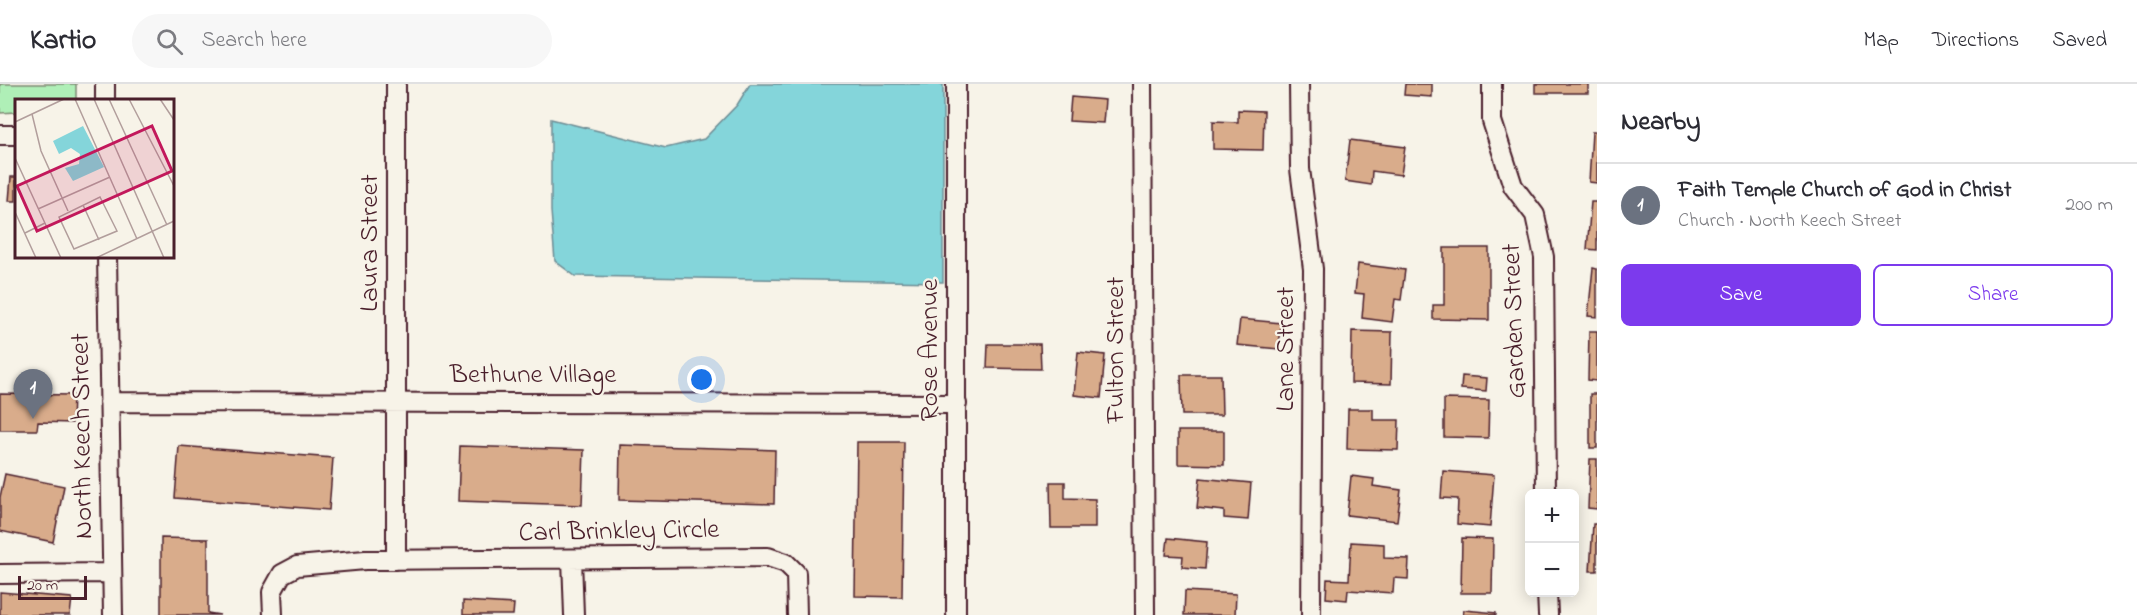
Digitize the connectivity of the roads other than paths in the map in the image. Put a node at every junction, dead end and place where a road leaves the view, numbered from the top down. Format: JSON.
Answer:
{"nodes":[{"id":1,"x":396,"y":84,"type":"edge"},
{"id":2,"x":956,"y":84,"type":"edge"},
{"id":3,"x":1142,"y":84,"type":"edge"},
{"id":4,"x":1299,"y":84,"type":"edge"},
{"id":5,"x":1492,"y":84,"type":"edge"},
{"id":6,"x":107,"y":258,"type":"edge"},
{"id":7,"x":109,"y":402,"type":"junction"},
{"id":8,"x":397,"y":402,"type":"junction"},
{"id":9,"x":957,"y":404,"type":"junction"},
{"id":10,"x":1546,"y":489,"type":"edge"},
{"id":11,"x":572,"y":559,"type":"junction"},
{"id":12,"x":396,"y":560,"type":"junction"},
{"id":13,"x":112,"y":573,"type":"junction"},
{"id":14,"x":0,"y":574,"type":"edge"},
{"id":15,"x":1547,"y":597,"type":"edge"},
{"id":16,"x":113,"y":615,"type":"edge"},
{"id":17,"x":273,"y":615,"type":"edge"},
{"id":18,"x":574,"y":615,"type":"edge"},
{"id":19,"x":796,"y":615,"type":"edge"},
{"id":20,"x":956,"y":615,"type":"edge"},
{"id":21,"x":1145,"y":615,"type":"edge"},
{"id":22,"x":1311,"y":615,"type":"edge"},
{"id":23,"x":1548,"y":615,"type":"edge"}],
"edges":[{"from":1,"to":8,"type":"street","name":"Laura Street"},
{"from":2,"to":9,"type":"street","name":"Rose Avenue"},
{"from":3,"to":21,"type":"street","name":"Fulton Street"},
{"from":4,"to":22,"type":"street","name":"Lane Street"},
{"from":5,"to":10,"type":"street","name":"Garden Street"},
{"from":6,"to":7,"type":"street","name":"North Keech Street"},
{"from":7,"to":8,"type":"street","name":"Bethune Village"},
{"from":7,"to":13,"type":"street","name":"North Keech Street"},
{"from":8,"to":9,"type":"street","name":"Bethune Village"},
{"from":8,"to":12,"type":"street"},
{"from":9,"to":20,"type":"street","name":"Rose Avenue"},
{"from":11,"to":12,"type":"street","name":"Carl Brinkley Circle"},
{"from":11,"to":18,"type":"street"},
{"from":11,"to":19,"type":"street","name":"Carl Brinkley Circle"},
{"from":12,"to":17,"type":"street","name":"Carl Brinkley Circle"},
{"from":13,"to":14,"type":"street"},
{"from":13,"to":16,"type":"street","name":"North Keech Street"},
{"from":15,"to":23,"type":"street"}]}
